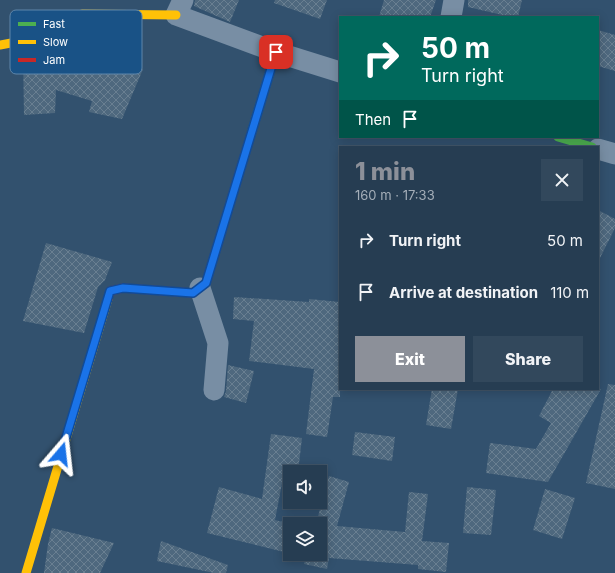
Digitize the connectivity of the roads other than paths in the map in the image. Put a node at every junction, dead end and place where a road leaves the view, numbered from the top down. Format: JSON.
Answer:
{"nodes":[{"id":1,"x":454,"y":0,"type":"edge"},
{"id":2,"x":179,"y":7,"type":"edge"},
{"id":3,"x":137,"y":10,"type":"edge"},
{"id":4,"x":451,"y":16,"type":"edge"},
{"id":5,"x":10,"y":43,"type":"edge"},
{"id":6,"x":0,"y":45,"type":"edge"},
{"id":7,"x":276,"y":52,"type":"junction"},
{"id":8,"x":339,"y":72,"type":"edge"},
{"id":9,"x":561,"y":138,"type":"edge"},
{"id":10,"x":589,"y":146,"type":"edge"},
{"id":11,"x":599,"y":149,"type":"edge"},
{"id":12,"x":615,"y":154,"type":"edge"},
{"id":13,"x":200,"y":288,"type":"junction"},
{"id":14,"x":214,"y":390,"type":"dead end"},
{"id":15,"x":26,"y":573,"type":"edge"}],
"edges":[{"from":1,"to":4,"type":"street"},
{"from":2,"to":3,"type":"street"},
{"from":2,"to":7,"type":"street"},
{"from":5,"to":6,"type":"street"},
{"from":7,"to":8,"type":"street"},
{"from":7,"to":13,"type":"street"},
{"from":9,"to":10,"type":"street"},
{"from":11,"to":12,"type":"street"},
{"from":13,"to":14,"type":"street"},
{"from":13,"to":15,"type":"street"}]}
